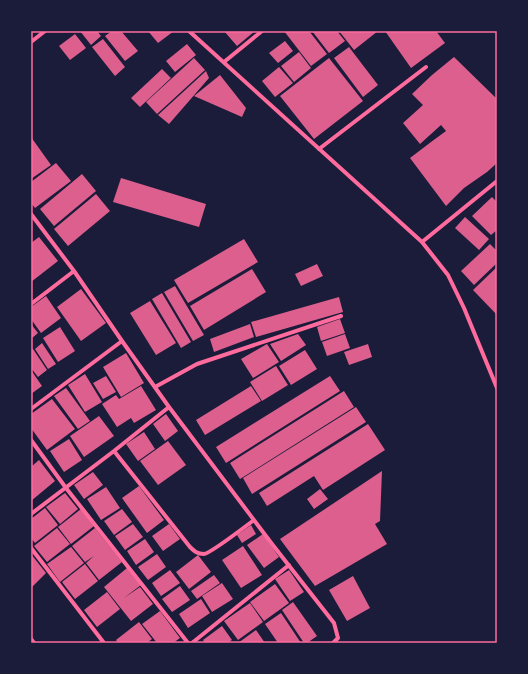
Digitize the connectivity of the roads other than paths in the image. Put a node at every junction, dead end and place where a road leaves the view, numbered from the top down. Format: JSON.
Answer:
{"nodes":[{"id":1,"x":44,"y":31,"type":"edge"},
{"id":2,"x":189,"y":31,"type":"edge"},
{"id":3,"x":262,"y":31,"type":"edge"},
{"id":4,"x":31,"y":42,"type":"edge"},
{"id":5,"x":224,"y":62,"type":"junction"},
{"id":6,"x":426,"y":67,"type":"dead end"},
{"id":7,"x":319,"y":149,"type":"junction"},
{"id":8,"x":497,"y":181,"type":"edge"},
{"id":9,"x":31,"y":214,"type":"edge"},
{"id":10,"x":422,"y":242,"type":"junction"},
{"id":11,"x":74,"y":271,"type":"junction"},
{"id":12,"x":31,"y":304,"type":"edge"},
{"id":13,"x":341,"y":316,"type":"dead end"},
{"id":14,"x":122,"y":341,"type":"junction"},
{"id":15,"x":155,"y":387,"type":"junction"},
{"id":16,"x":497,"y":388,"type":"edge"},
{"id":17,"x":169,"y":407,"type":"junction"},
{"id":18,"x":31,"y":409,"type":"edge"},
{"id":19,"x":31,"y":440,"type":"edge"},
{"id":20,"x":114,"y":451,"type":"junction"},
{"id":21,"x":66,"y":488,"type":"junction"},
{"id":22,"x":31,"y":514,"type":"edge"},
{"id":23,"x":254,"y":520,"type":"junction"},
{"id":24,"x":31,"y":548,"type":"edge"},
{"id":25,"x":289,"y":565,"type":"junction"},
{"id":26,"x":31,"y":639,"type":"edge"},
{"id":27,"x":34,"y":643,"type":"edge"},
{"id":28,"x":104,"y":643,"type":"edge"},
{"id":29,"x":188,"y":643,"type":"edge"},
{"id":30,"x":192,"y":643,"type":"edge"},
{"id":31,"x":333,"y":643,"type":"edge"}],
"edges":[{"from":1,"to":4,"type":"street"},
{"from":2,"to":5,"type":"street"},
{"from":3,"to":5,"type":"street"},
{"from":5,"to":7,"type":"street"},
{"from":6,"to":7,"type":"street"},
{"from":7,"to":10,"type":"street"},
{"from":8,"to":10,"type":"street"},
{"from":9,"to":11,"type":"street"},
{"from":10,"to":16,"type":"street"},
{"from":11,"to":12,"type":"street"},
{"from":11,"to":14,"type":"street"},
{"from":13,"to":15,"type":"street"},
{"from":14,"to":15,"type":"street"},
{"from":14,"to":18,"type":"street"},
{"from":15,"to":17,"type":"street"},
{"from":17,"to":20,"type":"street"},
{"from":17,"to":23,"type":"street"},
{"from":19,"to":21,"type":"street"},
{"from":20,"to":21,"type":"street"},
{"from":20,"to":23,"type":"street"},
{"from":21,"to":22,"type":"street"},
{"from":21,"to":29,"type":"street"},
{"from":23,"to":25,"type":"street"},
{"from":24,"to":28,"type":"street"},
{"from":25,"to":30,"type":"street"},
{"from":25,"to":31,"type":"street"},
{"from":26,"to":27,"type":"street"}]}
